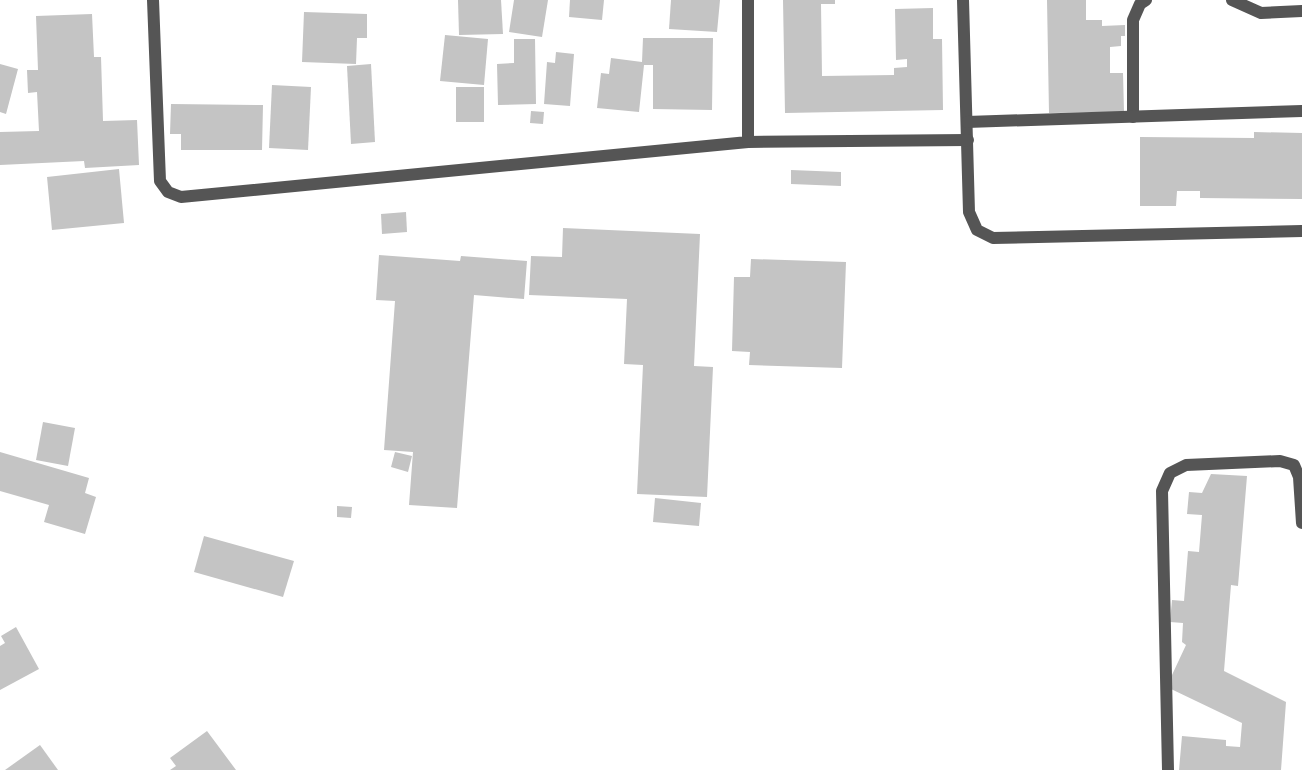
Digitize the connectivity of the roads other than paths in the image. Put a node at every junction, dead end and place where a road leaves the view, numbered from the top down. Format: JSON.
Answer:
{"nodes":[{"id":1,"x":153,"y":0,"type":"edge"},
{"id":2,"x":748,"y":0,"type":"edge"},
{"id":3,"x":963,"y":0,"type":"edge"},
{"id":4,"x":1146,"y":0,"type":"edge"},
{"id":5,"x":1232,"y":0,"type":"edge"},
{"id":6,"x":1302,"y":11,"type":"edge"},
{"id":7,"x":1302,"y":111,"type":"edge"},
{"id":8,"x":1133,"y":117,"type":"junction"},
{"id":9,"x":967,"y":122,"type":"junction"},
{"id":10,"x":968,"y":140,"type":"junction"},
{"id":11,"x":748,"y":142,"type":"junction"},
{"id":12,"x":1302,"y":231,"type":"edge"},
{"id":13,"x":1302,"y":523,"type":"edge"},
{"id":14,"x":1168,"y":770,"type":"edge"}],
"edges":[{"from":1,"to":11,"type":"street"},
{"from":2,"to":11,"type":"street"},
{"from":3,"to":9,"type":"street"},
{"from":4,"to":8,"type":"street"},
{"from":5,"to":6,"type":"street"},
{"from":7,"to":8,"type":"street"},
{"from":8,"to":9,"type":"street"},
{"from":9,"to":10,"type":"street"},
{"from":10,"to":11,"type":"street"},
{"from":10,"to":12,"type":"street"},
{"from":13,"to":14,"type":"street"}]}
